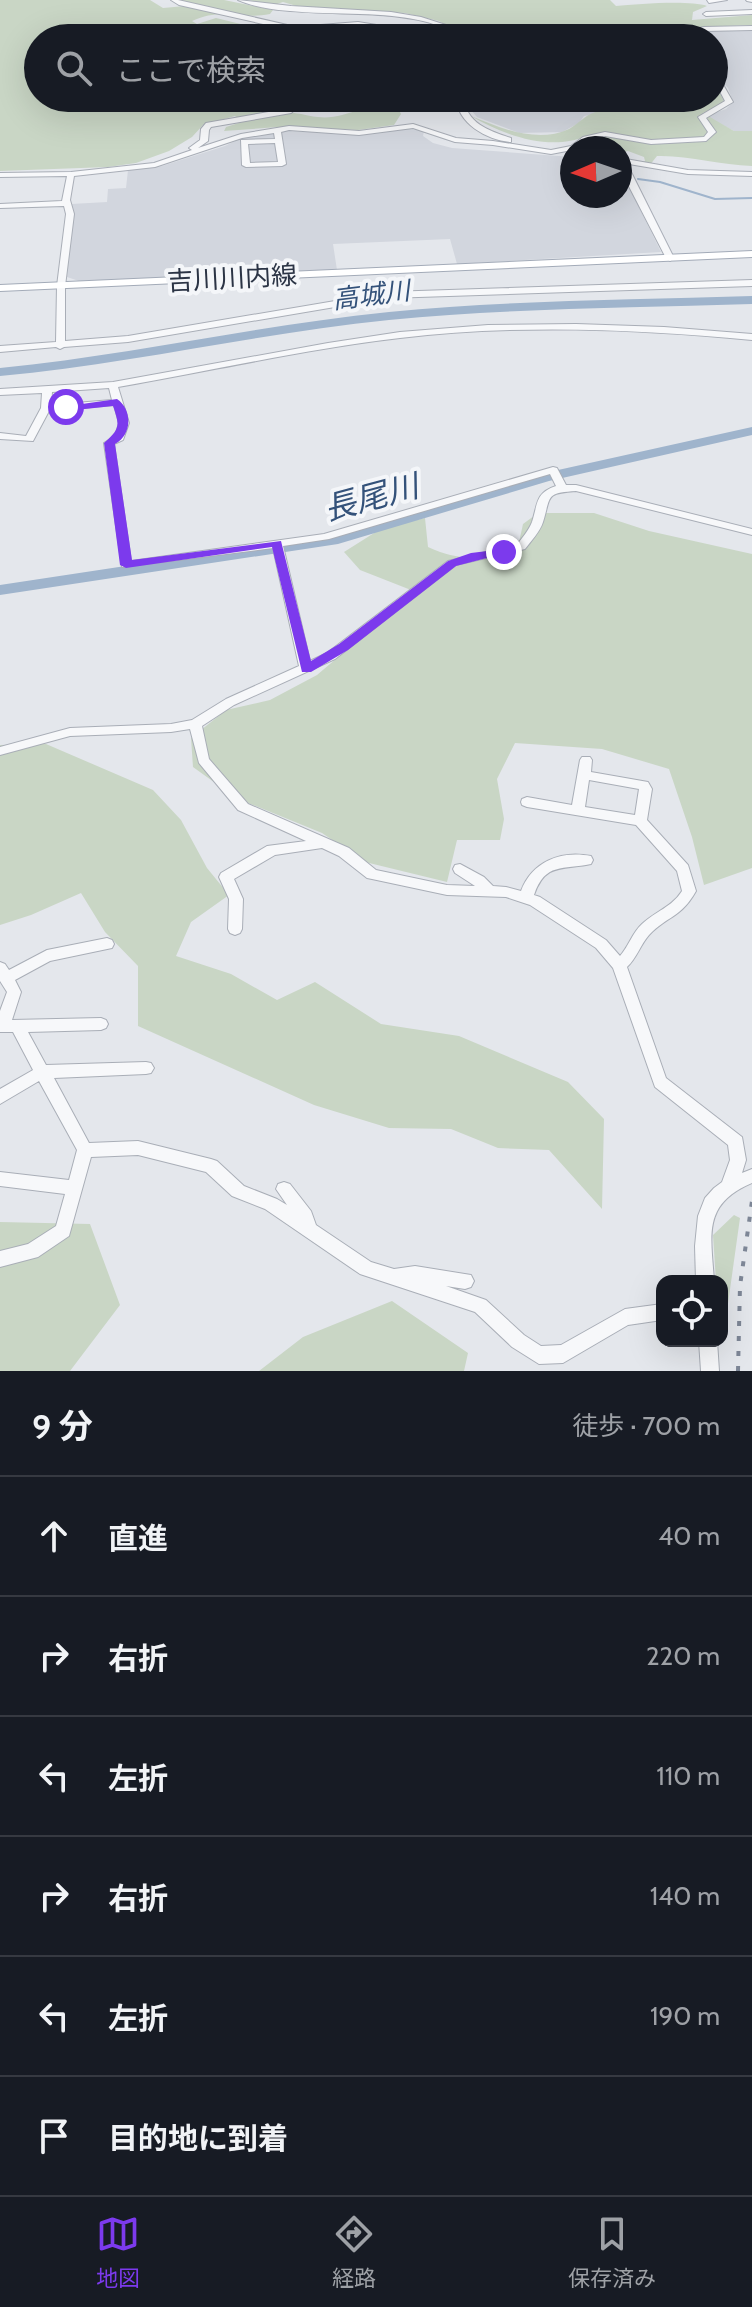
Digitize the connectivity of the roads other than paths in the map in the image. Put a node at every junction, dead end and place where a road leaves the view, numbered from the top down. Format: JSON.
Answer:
{"nodes":[{"id":1,"x":174,"y":0,"type":"edge"},
{"id":2,"x":241,"y":0,"type":"edge"},
{"id":3,"x":724,"y":0,"type":"edge"},
{"id":4,"x":709,"y":1,"type":"edge"},
{"id":5,"x":752,"y":12,"type":"edge"},
{"id":6,"x":706,"y":14,"type":"dead end"},
{"id":7,"x":407,"y":15,"type":"junction"},
{"id":8,"x":284,"y":24,"type":"edge"},
{"id":9,"x":401,"y":24,"type":"edge"},
{"id":10,"x":443,"y":24,"type":"edge"},
{"id":11,"x":752,"y":28,"type":"edge"},
{"id":12,"x":728,"y":29,"type":"edge"},
{"id":13,"x":282,"y":112,"type":"edge"},
{"id":14,"x":462,"y":112,"type":"edge"},
{"id":15,"x":711,"y":112,"type":"edge"},
{"id":16,"x":280,"y":129,"type":"junction"},
{"id":17,"x":632,"y":139,"type":"edge"},
{"id":18,"x":231,"y":140,"type":"junction"},
{"id":19,"x":278,"y":141,"type":"junction"},
{"id":20,"x":560,"y":146,"type":"edge"},
{"id":21,"x":560,"y":150,"type":"edge"},
{"id":22,"x":230,"y":155,"type":"dead end"},
{"id":23,"x":287,"y":155,"type":"dead end"},
{"id":24,"x":177,"y":158,"type":"junction"},
{"id":25,"x":632,"y":164,"type":"edge"},
{"id":26,"x":71,"y":174,"type":"junction"},
{"id":27,"x":752,"y":174,"type":"edge"},
{"id":28,"x":0,"y":175,"type":"edge"},
{"id":29,"x":632,"y":182,"type":"edge"},
{"id":30,"x":67,"y":203,"type":"junction"},
{"id":31,"x":0,"y":206,"type":"edge"},
{"id":32,"x":752,"y":254,"type":"edge"},
{"id":33,"x":670,"y":258,"type":"junction"},
{"id":34,"x":752,"y":283,"type":"edge"},
{"id":35,"x":61,"y":286,"type":"junction"},
{"id":36,"x":0,"y":288,"type":"edge"},
{"id":37,"x":752,"y":337,"type":"edge"},
{"id":38,"x":60,"y":346,"type":"junction"},
{"id":39,"x":0,"y":349,"type":"edge"},
{"id":40,"x":0,"y":385,"type":"edge"},
{"id":41,"x":28,"y":385,"type":"dead end"},
{"id":42,"x":113,"y":385,"type":"junction"},
{"id":43,"x":47,"y":390,"type":"junction"},
{"id":44,"x":0,"y":392,"type":"edge"},
{"id":45,"x":117,"y":402,"type":"junction"},
{"id":46,"x":46,"y":408,"type":"junction"},
{"id":47,"x":0,"y":436,"type":"edge"},
{"id":48,"x":557,"y":477,"type":"junction"},
{"id":49,"x":752,"y":532,"type":"edge"},
{"id":50,"x":278,"y":547,"type":"junction"},
{"id":51,"x":306,"y":669,"type":"junction"},
{"id":52,"x":195,"y":724,"type":"junction"},
{"id":53,"x":0,"y":751,"type":"edge"},
{"id":54,"x":527,"y":802,"type":"dead end"},
{"id":55,"x":578,"y":810,"type":"junction"},
{"id":56,"x":640,"y":821,"type":"junction"},
{"id":57,"x":325,"y":844,"type":"junction"},
{"id":58,"x":586,"y":860,"type":"dead end"},
{"id":59,"x":460,"y":869,"type":"dead end"},
{"id":60,"x":489,"y":891,"type":"junction"},
{"id":61,"x":526,"y":898,"type":"junction"},
{"id":62,"x":235,"y":929,"type":"dead end"},
{"id":63,"x":107,"y":944,"type":"dead end"},
{"id":64,"x":619,"y":965,"type":"junction"},
{"id":65,"x":3,"y":973,"type":"edge"},
{"id":66,"x":101,"y":1024,"type":"dead end"},
{"id":67,"x":6,"y":1026,"type":"edge"},
{"id":68,"x":146,"y":1068,"type":"dead end"},
{"id":69,"x":42,"y":1072,"type":"junction"},
{"id":70,"x":0,"y":1097,"type":"edge"},
{"id":71,"x":85,"y":1150,"type":"junction"},
{"id":72,"x":752,"y":1176,"type":"edge"},
{"id":73,"x":0,"y":1179,"type":"edge"},
{"id":74,"x":730,"y":1183,"type":"junction"},
{"id":75,"x":75,"y":1188,"type":"junction"},
{"id":76,"x":284,"y":1189,"type":"dead end"},
{"id":77,"x":309,"y":1229,"type":"junction"},
{"id":78,"x":0,"y":1259,"type":"edge"},
{"id":79,"x":705,"y":1275,"type":"edge"},
{"id":80,"x":393,"y":1276,"type":"junction"},
{"id":81,"x":465,"y":1281,"type":"dead end"},
{"id":82,"x":656,"y":1313,"type":"edge"},
{"id":83,"x":708,"y":1347,"type":"edge"},
{"id":84,"x":540,"y":1363,"type":"edge"},
{"id":85,"x":710,"y":1371,"type":"edge"}],
"edges":[{"from":1,"to":8,"type":"street"},
{"from":2,"to":7,"type":"street"},
{"from":3,"to":4,"type":"street"},
{"from":5,"to":6,"type":"street"},
{"from":7,"to":9,"type":"street"},
{"from":7,"to":10,"type":"street"},
{"from":11,"to":12,"type":"street"},
{"from":13,"to":24,"type":"street"},
{"from":14,"to":20,"type":"street"},
{"from":15,"to":17,"type":"street"},
{"from":16,"to":18,"type":"street"},
{"from":16,"to":19,"type":"street"},
{"from":16,"to":21,"type":"street"},
{"from":16,"to":23,"type":"street"},
{"from":18,"to":22,"type":"street"},
{"from":18,"to":24,"type":"street"},
{"from":19,"to":19,"type":"street"},
{"from":24,"to":26,"type":"street"},
{"from":25,"to":27,"type":"street"},
{"from":26,"to":28,"type":"street"},
{"from":26,"to":30,"type":"street"},
{"from":29,"to":33,"type":"street"},
{"from":30,"to":31,"type":"street"},
{"from":30,"to":35,"type":"street"},
{"from":32,"to":33,"type":"main road","name":"吉川川内線"},
{"from":33,"to":35,"type":"main road","name":"吉川川内線"},
{"from":34,"to":38,"type":"street"},
{"from":35,"to":36,"type":"main road","name":"吉川川内線"},
{"from":35,"to":38,"type":"street"},
{"from":37,"to":42,"type":"street"},
{"from":38,"to":39,"type":"street"},
{"from":40,"to":41,"type":"street"},
{"from":42,"to":43,"type":"street"},
{"from":42,"to":45,"type":"street"},
{"from":43,"to":44,"type":"street"},
{"from":43,"to":46,"type":"street"},
{"from":45,"to":46,"type":"street"},
{"from":45,"to":50,"type":"street"},
{"from":46,"to":47,"type":"street"},
{"from":48,"to":49,"type":"street"},
{"from":48,"to":50,"type":"street"},
{"from":48,"to":51,"type":"street"},
{"from":50,"to":51,"type":"street"},
{"from":51,"to":52,"type":"street"},
{"from":52,"to":53,"type":"street"},
{"from":52,"to":57,"type":"street"},
{"from":54,"to":55,"type":"street"},
{"from":55,"to":56,"type":"street"},
{"from":55,"to":56,"type":"street"},
{"from":56,"to":64,"type":"street"},
{"from":57,"to":60,"type":"street"},
{"from":57,"to":62,"type":"street"},
{"from":58,"to":61,"type":"street"},
{"from":59,"to":60,"type":"street"},
{"from":60,"to":61,"type":"street"},
{"from":61,"to":64,"type":"street"},
{"from":63,"to":65,"type":"street"},
{"from":64,"to":74,"type":"street"},
{"from":65,"to":67,"type":"street"},
{"from":66,"to":67,"type":"street"},
{"from":67,"to":69,"type":"street"},
{"from":68,"to":69,"type":"street"},
{"from":69,"to":70,"type":"street"},
{"from":69,"to":71,"type":"street"},
{"from":71,"to":75,"type":"street"},
{"from":71,"to":77,"type":"street"},
{"from":72,"to":74,"type":"street"},
{"from":73,"to":75,"type":"street"},
{"from":74,"to":79,"type":"street"},
{"from":75,"to":78,"type":"street"},
{"from":76,"to":77,"type":"street"},
{"from":77,"to":80,"type":"street"},
{"from":80,"to":81,"type":"street"},
{"from":80,"to":84,"type":"street"},
{"from":82,"to":84,"type":"street"},
{"from":83,"to":85,"type":"street"}]}
